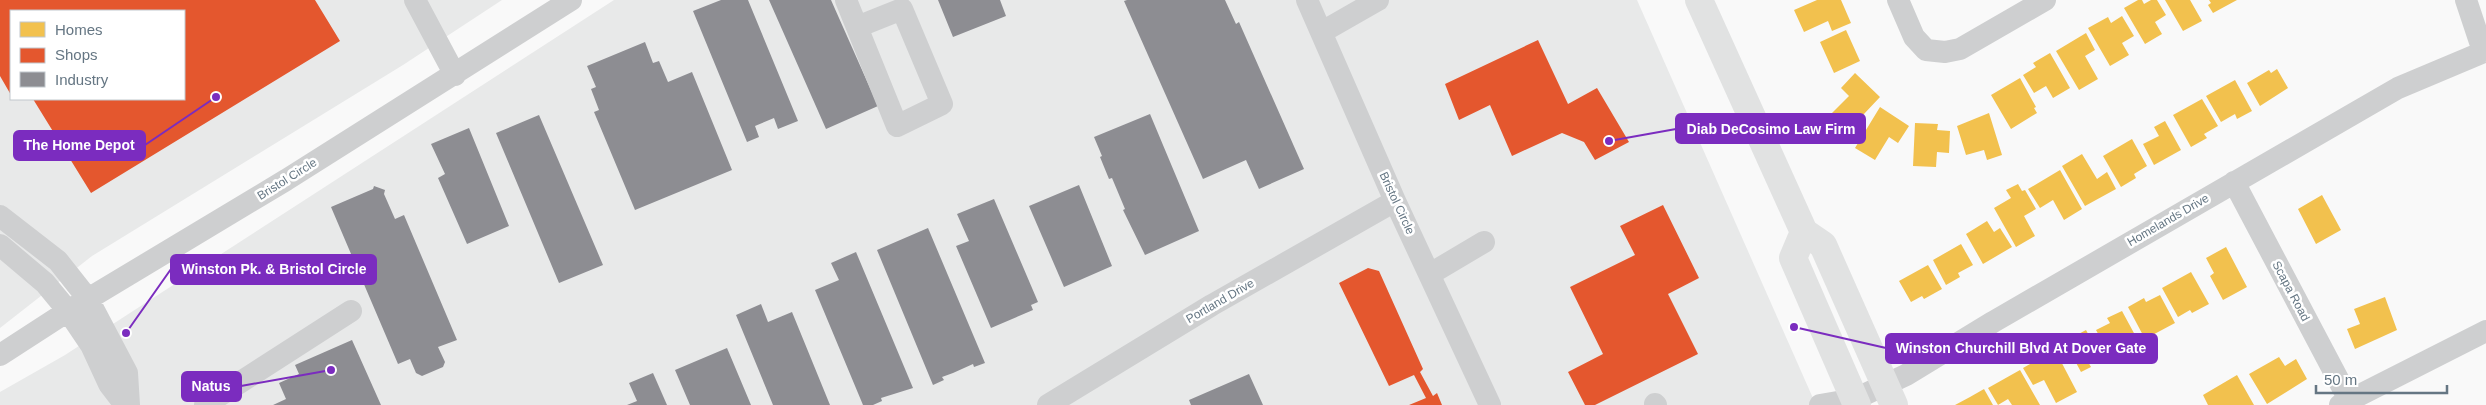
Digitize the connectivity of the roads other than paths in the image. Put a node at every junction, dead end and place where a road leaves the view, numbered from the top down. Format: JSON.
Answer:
{"nodes":[{"id":1,"x":415,"y":0,"type":"edge"},
{"id":2,"x":571,"y":0,"type":"edge"},
{"id":3,"x":846,"y":0,"type":"edge"},
{"id":4,"x":1307,"y":0,"type":"edge"},
{"id":5,"x":1378,"y":0,"type":"edge"},
{"id":6,"x":1698,"y":0,"type":"edge"},
{"id":7,"x":1898,"y":0,"type":"edge"},
{"id":8,"x":2045,"y":0,"type":"edge"},
{"id":9,"x":2466,"y":0,"type":"edge"},
{"id":10,"x":857,"y":26,"type":"junction"},
{"id":11,"x":1322,"y":32,"type":"junction"},
{"id":12,"x":2485,"y":51,"type":"edge"},
{"id":13,"x":455,"y":75,"type":"junction"},
{"id":14,"x":2234,"y":182,"type":"junction"},
{"id":15,"x":1394,"y":201,"type":"junction"},
{"id":16,"x":0,"y":216,"type":"edge"},
{"id":17,"x":1804,"y":232,"type":"junction"},
{"id":18,"x":1484,"y":242,"type":"dead end"},
{"id":19,"x":0,"y":246,"type":"edge"},
{"id":20,"x":1430,"y":274,"type":"junction"},
{"id":21,"x":88,"y":299,"type":"junction"},
{"id":22,"x":68,"y":311,"type":"junction"},
{"id":23,"x":351,"y":311,"type":"dead end"},
{"id":24,"x":2486,"y":331,"type":"edge"},
{"id":25,"x":0,"y":355,"type":"edge"},
{"id":26,"x":1890,"y":395,"type":"edge"},
{"id":27,"x":2344,"y":402,"type":"edge"},
{"id":28,"x":1853,"y":403,"type":"edge"},
{"id":29,"x":127,"y":405,"type":"edge"},
{"id":30,"x":205,"y":405,"type":"edge"},
{"id":31,"x":1048,"y":405,"type":"edge"},
{"id":32,"x":1490,"y":405,"type":"edge"},
{"id":33,"x":1820,"y":405,"type":"edge"}],
"edges":[{"from":1,"to":13,"type":"street"},
{"from":2,"to":13,"type":"street","name":"Bristol Circle"},
{"from":3,"to":10,"type":"street"},
{"from":4,"to":11,"type":"street","name":"Bristol Circle"},
{"from":5,"to":11,"type":"street"},
{"from":6,"to":17,"type":"main road"},
{"from":7,"to":8,"type":"street"},
{"from":9,"to":12,"type":"street"},
{"from":10,"to":10,"type":"street"},
{"from":11,"to":15,"type":"street","name":"Bristol Circle"},
{"from":12,"to":14,"type":"street","name":"Homelands Drive"},
{"from":13,"to":21,"type":"street","name":"Bristol Circle"},
{"from":14,"to":26,"type":"street","name":"Homelands Drive"},
{"from":14,"to":27,"type":"street","name":"Scapa Road"},
{"from":15,"to":20,"type":"street","name":"Bristol Circle"},
{"from":15,"to":31,"type":"street","name":"Portland Drive"},
{"from":16,"to":21,"type":"street"},
{"from":17,"to":26,"type":"main road"},
{"from":17,"to":28,"type":"main road"},
{"from":18,"to":20,"type":"street"},
{"from":19,"to":22,"type":"street"},
{"from":20,"to":32,"type":"street","name":"Bristol Circle"},
{"from":21,"to":22,"type":"street","name":"Bristol Circle"},
{"from":21,"to":29,"type":"street"},
{"from":22,"to":25,"type":"street","name":"Bristol Circle"},
{"from":22,"to":29,"type":"street"},
{"from":23,"to":30,"type":"street"},
{"from":24,"to":27,"type":"street"},
{"from":26,"to":28,"type":"street","name":"Homelands Drive"},
{"from":28,"to":33,"type":"street","name":"Homelands Drive"}]}
